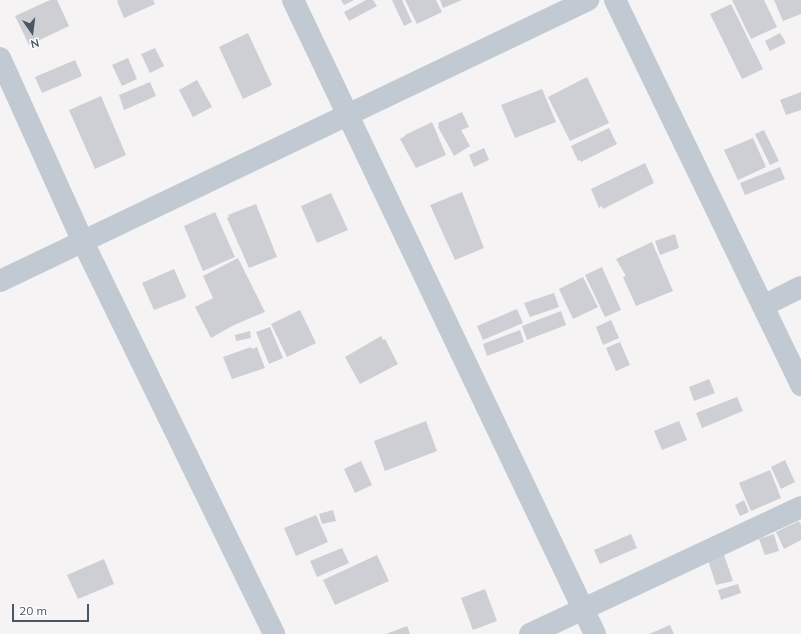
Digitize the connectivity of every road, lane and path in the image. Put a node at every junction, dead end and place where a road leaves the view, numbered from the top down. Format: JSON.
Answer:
{"nodes":[{"id":1,"x":293,"y":0,"type":"edge"},
{"id":2,"x":588,"y":0,"type":"edge"},
{"id":3,"x":615,"y":0,"type":"edge"},
{"id":4,"x":0,"y":58,"type":"edge"},
{"id":5,"x":348,"y":115,"type":"junction"},
{"id":6,"x":83,"y":242,"type":"junction"},
{"id":7,"x":0,"y":282,"type":"edge"},
{"id":8,"x":801,"y":287,"type":"edge"},
{"id":9,"x":763,"y":306,"type":"junction"},
{"id":10,"x":801,"y":384,"type":"edge"},
{"id":11,"x":801,"y":507,"type":"edge"},
{"id":12,"x":584,"y":609,"type":"junction"},
{"id":13,"x":274,"y":634,"type":"edge"},
{"id":14,"x":530,"y":634,"type":"edge"},
{"id":15,"x":595,"y":634,"type":"edge"}],
"edges":[{"from":1,"to":5,"type":"street"},
{"from":2,"to":5,"type":"street"},
{"from":3,"to":9,"type":"street"},
{"from":4,"to":6,"type":"street"},
{"from":5,"to":6,"type":"street"},
{"from":5,"to":12,"type":"street"},
{"from":6,"to":7,"type":"street"},
{"from":6,"to":13,"type":"street"},
{"from":8,"to":9,"type":"street"},
{"from":9,"to":10,"type":"street"},
{"from":11,"to":12,"type":"street"},
{"from":12,"to":14,"type":"street"},
{"from":12,"to":15,"type":"street"}]}
